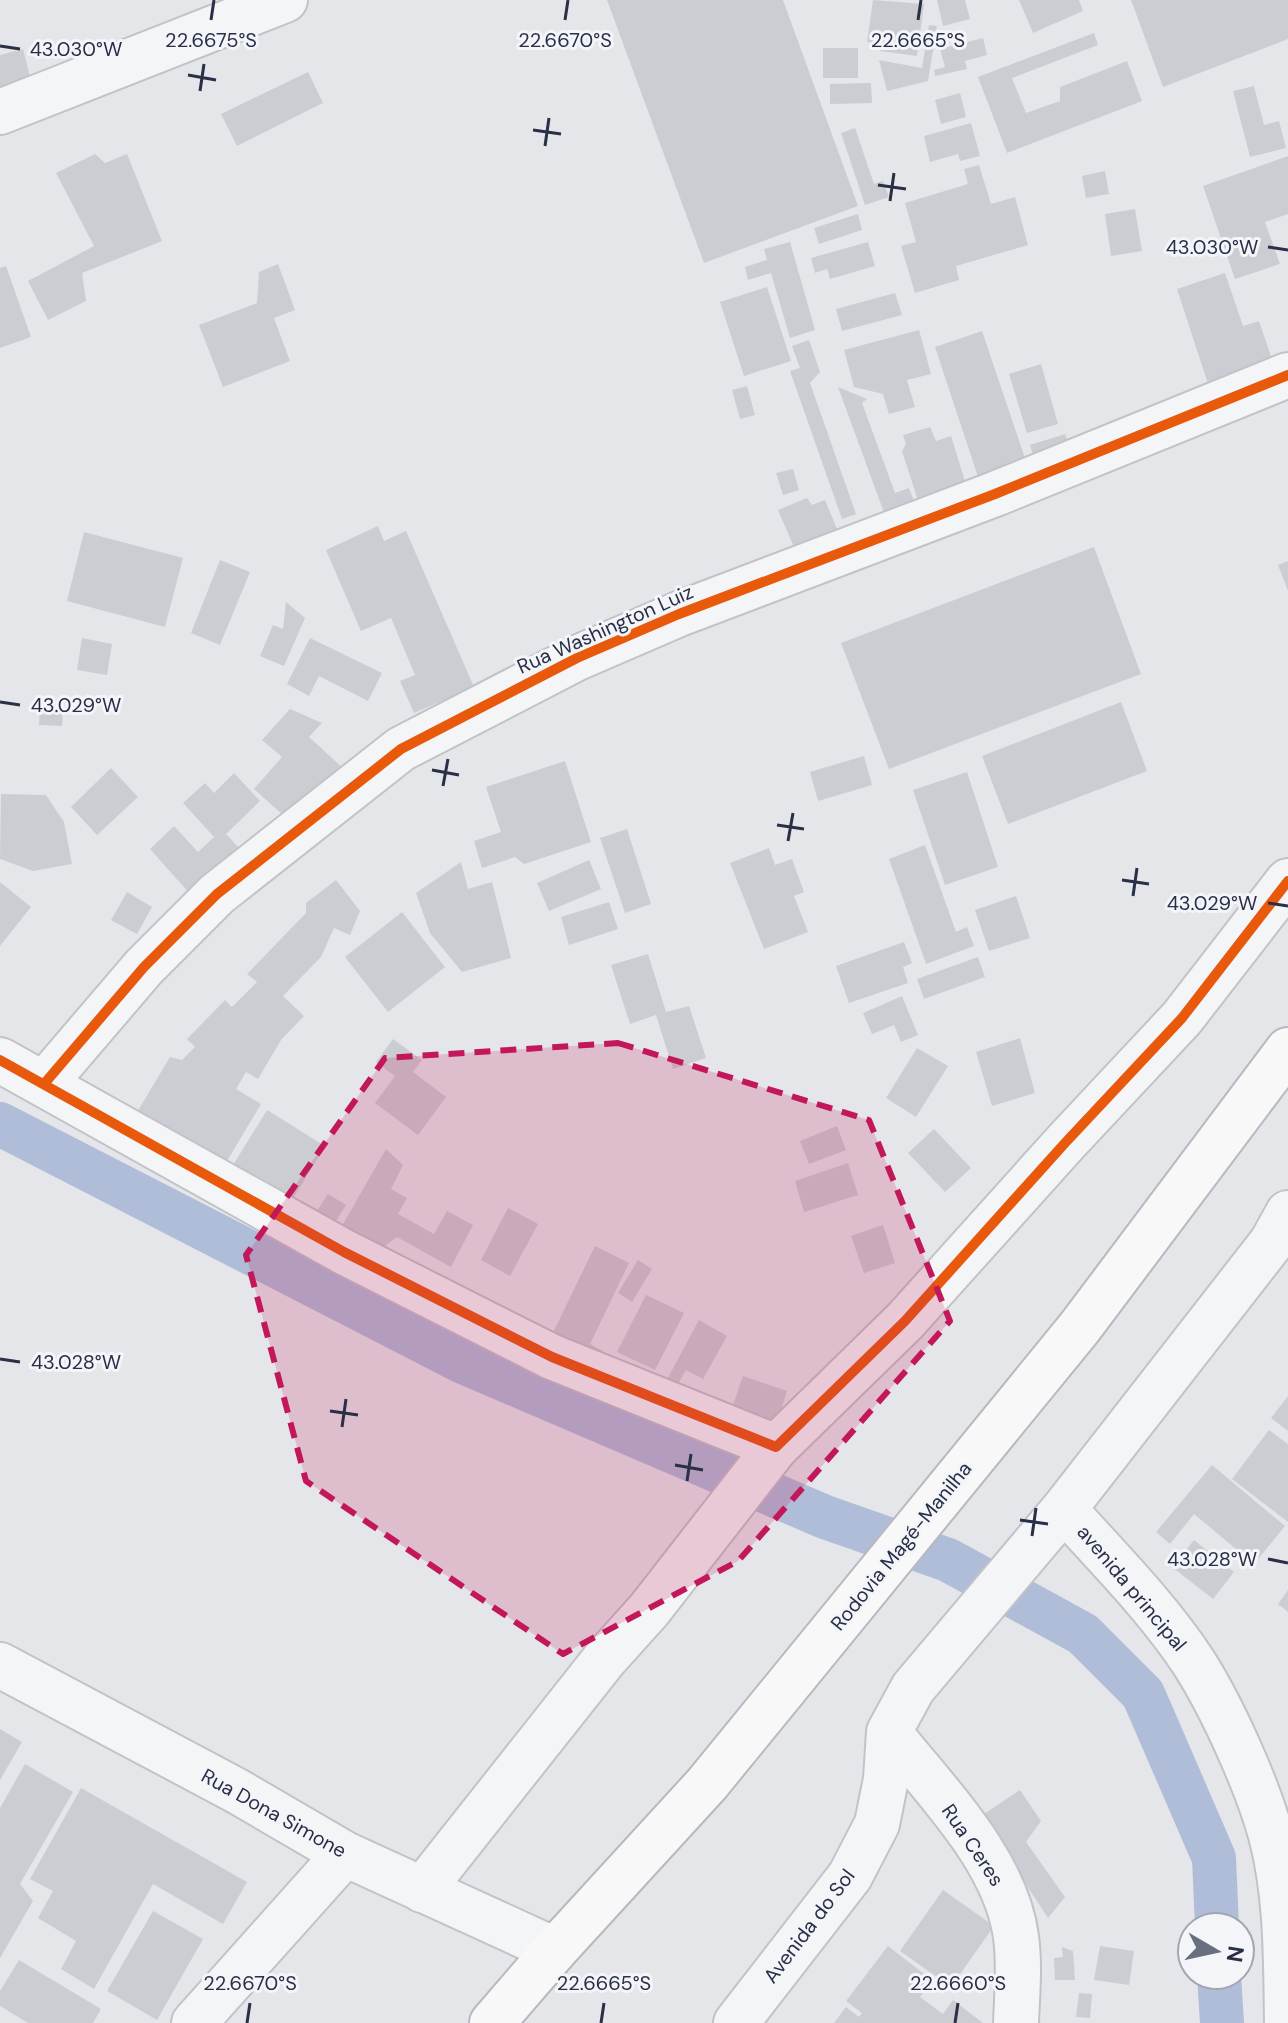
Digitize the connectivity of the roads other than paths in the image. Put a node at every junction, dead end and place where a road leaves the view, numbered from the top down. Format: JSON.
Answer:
{"nodes":[{"id":1,"x":285,"y":0,"type":"edge"},
{"id":2,"x":0,"y":112,"type":"edge"},
{"id":3,"x":1288,"y":375,"type":"edge"},
{"id":4,"x":1288,"y":881,"type":"edge"},
{"id":5,"x":1288,"y":1050,"type":"edge"},
{"id":6,"x":0,"y":1060,"type":"edge"},
{"id":7,"x":44,"y":1084,"type":"junction"},
{"id":8,"x":1288,"y":1213,"type":"edge"},
{"id":9,"x":765,"y":1460,"type":"junction"},
{"id":10,"x":1064,"y":1509,"type":"junction"},
{"id":11,"x":0,"y":1665,"type":"edge"},
{"id":12,"x":889,"y":1732,"type":"junction"},
{"id":13,"x":345,"y":1854,"type":"junction"},
{"id":14,"x":422,"y":1890,"type":"junction"},
{"id":15,"x":555,"y":1950,"type":"junction"},
{"id":16,"x":1287,"y":1951,"type":"edge"},
{"id":17,"x":194,"y":2023,"type":"edge"},
{"id":18,"x":492,"y":2023,"type":"edge"},
{"id":19,"x":736,"y":2023,"type":"edge"},
{"id":20,"x":1016,"y":2023,"type":"edge"},
{"id":21,"x":1287,"y":2023,"type":"edge"}],
"edges":[{"from":1,"to":2,"type":"street"},
{"from":3,"to":7,"type":"street","name":"Rua Washington Luiz"},
{"from":4,"to":9,"type":"street"},
{"from":5,"to":15,"type":"highway","name":"Rodovia Magé-Manilha"},
{"from":6,"to":7,"type":"street"},
{"from":7,"to":9,"type":"street"},
{"from":8,"to":10,"type":"street","name":"avenida principal"},
{"from":9,"to":14,"type":"street"},
{"from":10,"to":12,"type":"street"},
{"from":10,"to":16,"type":"street","name":"avenida principal"},
{"from":11,"to":13,"type":"street","name":"Rua Dona Simone"},
{"from":12,"to":19,"type":"street","name":"Avenida do Sol"},
{"from":12,"to":20,"type":"street","name":"Rua Ceres"},
{"from":13,"to":14,"type":"street","name":"Rua Dona Simone"},
{"from":13,"to":17,"type":"street"},
{"from":14,"to":15,"type":"street","name":"Rua Dona Simone"},
{"from":15,"to":18,"type":"highway","name":"Rodovia Magé-Manilha"},
{"from":16,"to":21,"type":"street","name":"avenida principal"}]}
